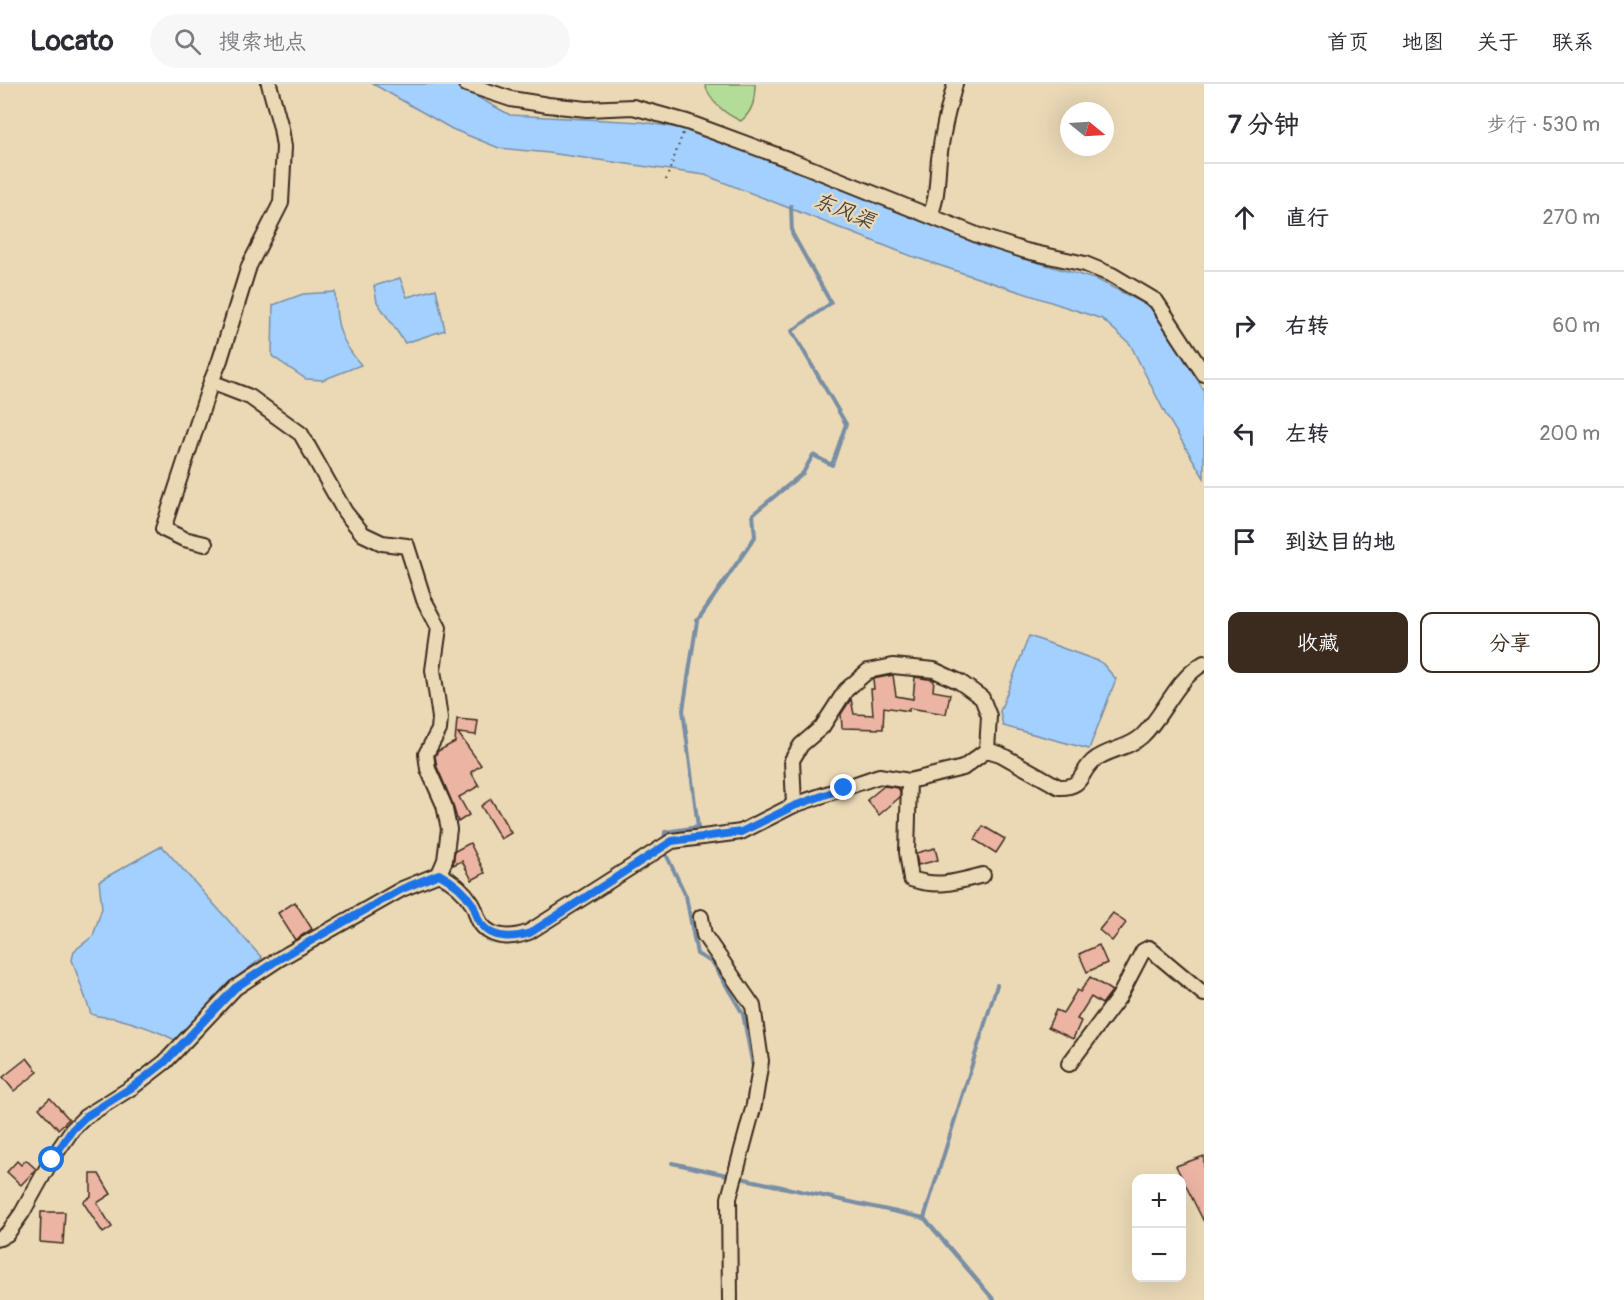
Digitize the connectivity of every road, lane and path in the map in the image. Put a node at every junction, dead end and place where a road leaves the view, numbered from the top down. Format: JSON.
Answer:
{"nodes":[{"id":1,"x":269,"y":84,"type":"edge"},
{"id":2,"x":466,"y":84,"type":"edge"},
{"id":3,"x":955,"y":84,"type":"edge"},
{"id":4,"x":687,"y":122,"type":"junction"},
{"id":5,"x":666,"y":180,"type":"dead end"},
{"id":6,"x":930,"y":215,"type":"junction"},
{"id":7,"x":1204,"y":374,"type":"edge"},
{"id":8,"x":211,"y":382,"type":"junction"},
{"id":9,"x":205,"y":544,"type":"dead end"},
{"id":10,"x":1204,"y":663,"type":"edge"},
{"id":11,"x":987,"y":750,"type":"junction"},
{"id":12,"x":909,"y":781,"type":"junction"},
{"id":13,"x":794,"y":806,"type":"junction"},
{"id":14,"x":439,"y":874,"type":"junction"},
{"id":15,"x":983,"y":875,"type":"dead end"},
{"id":16,"x":701,"y":916,"type":"dead end"},
{"id":17,"x":1204,"y":994,"type":"edge"},
{"id":18,"x":1069,"y":1064,"type":"dead end"},
{"id":19,"x":0,"y":1238,"type":"edge"},
{"id":20,"x":730,"y":1300,"type":"edge"}],
"edges":[{"from":1,"to":8,"type":"street"},
{"from":2,"to":4,"type":"street"},
{"from":3,"to":6,"type":"street"},
{"from":4,"to":5,"type":"path"},
{"from":4,"to":6,"type":"street"},
{"from":6,"to":7,"type":"street"},
{"from":8,"to":9,"type":"street"},
{"from":8,"to":14,"type":"street"},
{"from":10,"to":11,"type":"street"},
{"from":11,"to":12,"type":"street"},
{"from":11,"to":13,"type":"street"},
{"from":12,"to":13,"type":"street"},
{"from":12,"to":15,"type":"street"},
{"from":13,"to":14,"type":"street"},
{"from":14,"to":19,"type":"street"},
{"from":16,"to":20,"type":"street"},
{"from":17,"to":18,"type":"street"}]}
